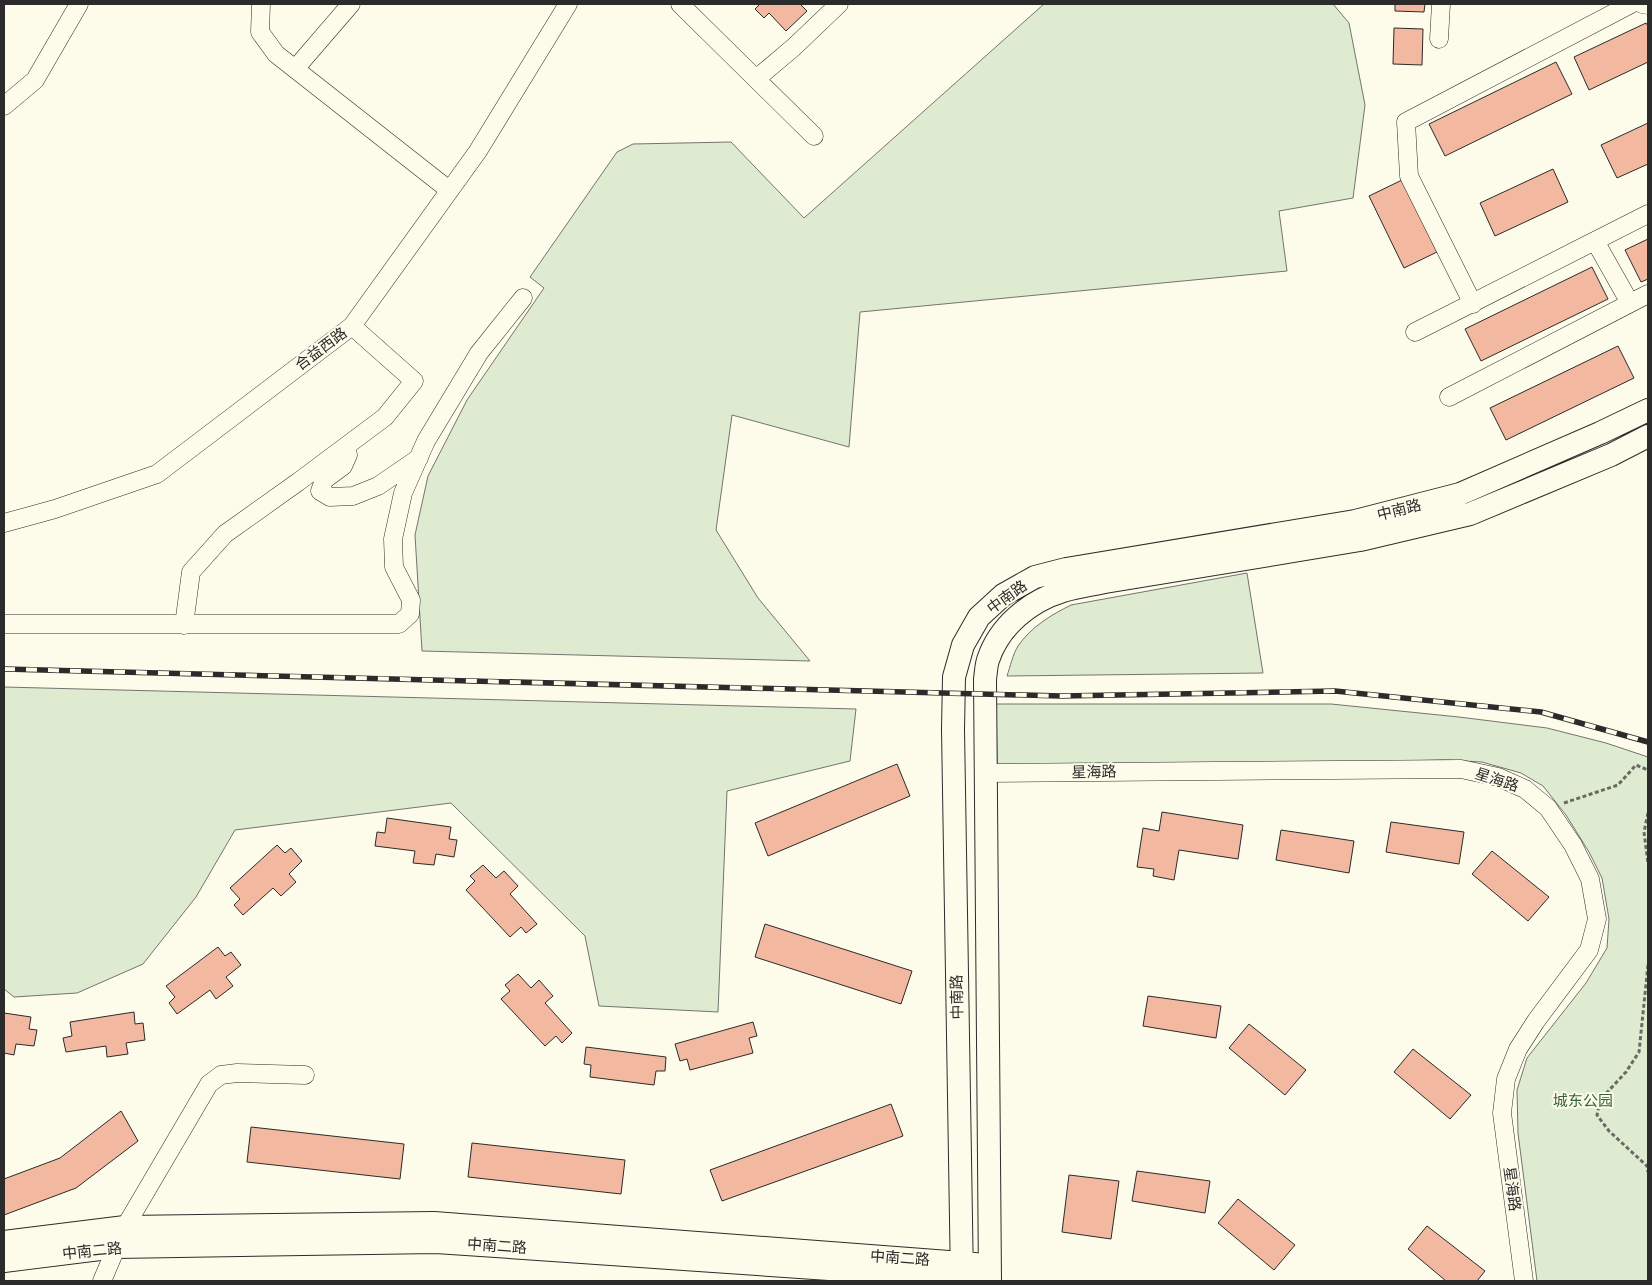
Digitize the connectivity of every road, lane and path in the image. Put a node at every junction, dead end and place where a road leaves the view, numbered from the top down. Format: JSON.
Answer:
{"nodes":[{"id":1,"x":79,"y":4,"type":"edge"},
{"id":2,"x":261,"y":4,"type":"edge"},
{"id":3,"x":351,"y":4,"type":"edge"},
{"id":4,"x":568,"y":4,"type":"edge"},
{"id":5,"x":680,"y":4,"type":"edge"},
{"id":6,"x":839,"y":4,"type":"edge"},
{"id":7,"x":1441,"y":4,"type":"edge"},
{"id":8,"x":1631,"y":4,"type":"edge"},
{"id":9,"x":1642,"y":4,"type":"edge"},
{"id":10,"x":1648,"y":4,"type":"edge"},
{"id":11,"x":1439,"y":39,"type":"dead end"},
{"id":12,"x":294,"y":69,"type":"junction"},
{"id":13,"x":756,"y":79,"type":"junction"},
{"id":14,"x":4,"y":106,"type":"edge"},
{"id":15,"x":814,"y":136,"type":"dead end"},
{"id":16,"x":449,"y":190,"type":"junction"},
{"id":17,"x":1648,"y":214,"type":"edge"},
{"id":18,"x":1595,"y":241,"type":"junction"},
{"id":19,"x":1648,"y":294,"type":"edge"},
{"id":20,"x":523,"y":298,"type":"dead end"},
{"id":21,"x":1630,"y":303,"type":"junction"},
{"id":22,"x":1472,"y":304,"type":"junction"},
{"id":23,"x":352,"y":326,"type":"junction"},
{"id":24,"x":1415,"y":332,"type":"dead end"},
{"id":25,"x":1449,"y":397,"type":"dead end"},
{"id":26,"x":1648,"y":410,"type":"edge"},
{"id":27,"x":1648,"y":436,"type":"edge"},
{"id":28,"x":346,"y":447,"type":"junction"},
{"id":29,"x":419,"y":458,"type":"junction"},
{"id":30,"x":4,"y":523,"type":"edge"},
{"id":31,"x":4,"y":624,"type":"edge"},
{"id":32,"x":184,"y":625,"type":"junction"},
{"id":33,"x":1648,"y":770,"type":"edge"},
{"id":34,"x":986,"y":773,"type":"junction"},
{"id":35,"x":1548,"y":808,"type":"junction"},
{"id":36,"x":1648,"y":814,"type":"edge"},
{"id":37,"x":1648,"y":863,"type":"edge"},
{"id":38,"x":1648,"y":965,"type":"edge"},
{"id":39,"x":305,"y":1074,"type":"dead end"},
{"id":40,"x":1648,"y":1172,"type":"edge"},
{"id":41,"x":121,"y":1237,"type":"junction"},
{"id":42,"x":4,"y":1242,"type":"edge"},
{"id":43,"x":4,"y":1261,"type":"edge"},
{"id":44,"x":989,"y":1275,"type":"edge"},
{"id":45,"x":957,"y":1276,"type":"edge"},
{"id":46,"x":102,"y":1281,"type":"edge"},
{"id":47,"x":1524,"y":1281,"type":"edge"}],
"edges":[{"from":1,"to":14,"type":"street"},
{"from":2,"to":12,"type":"street"},
{"from":3,"to":12,"type":"street"},
{"from":4,"to":16,"type":"street","name":"合益西路"},
{"from":5,"to":13,"type":"street"},
{"from":6,"to":13,"type":"street"},
{"from":7,"to":11,"type":"street"},
{"from":8,"to":22,"type":"street"},
{"from":9,"to":10,"type":"street"},
{"from":12,"to":16,"type":"street"},
{"from":13,"to":15,"type":"street"},
{"from":16,"to":23,"type":"street","name":"合益西路"},
{"from":17,"to":18,"type":"street"},
{"from":18,"to":21,"type":"street"},
{"from":18,"to":22,"type":"street"},
{"from":19,"to":21,"type":"street"},
{"from":20,"to":29,"type":"street"},
{"from":21,"to":25,"type":"street"},
{"from":22,"to":24,"type":"street"},
{"from":23,"to":28,"type":"street"},
{"from":23,"to":30,"type":"street","name":"合益西路"},
{"from":26,"to":45,"type":"main road","name":"中南路"},
{"from":27,"to":34,"type":"main road","name":"中南路"},
{"from":28,"to":29,"type":"street"},
{"from":28,"to":32,"type":"street"},
{"from":29,"to":32,"type":"street"},
{"from":31,"to":32,"type":"street"},
{"from":33,"to":35,"type":"path"},
{"from":34,"to":35,"type":"street","name":"星海路"},
{"from":34,"to":44,"type":"main road","name":"中南路"},
{"from":35,"to":47,"type":"street","name":"星海路"},
{"from":36,"to":37,"type":"path"},
{"from":38,"to":40,"type":"path"},
{"from":39,"to":41,"type":"street"},
{"from":41,"to":42,"type":"main road","name":"中南二路"},
{"from":41,"to":43,"type":"main road","name":"中南二路"},
{"from":41,"to":45,"type":"main road","name":"中南二路"},
{"from":41,"to":46,"type":"street"},
{"from":44,"to":45,"type":"main road","name":"中南二路"}]}
